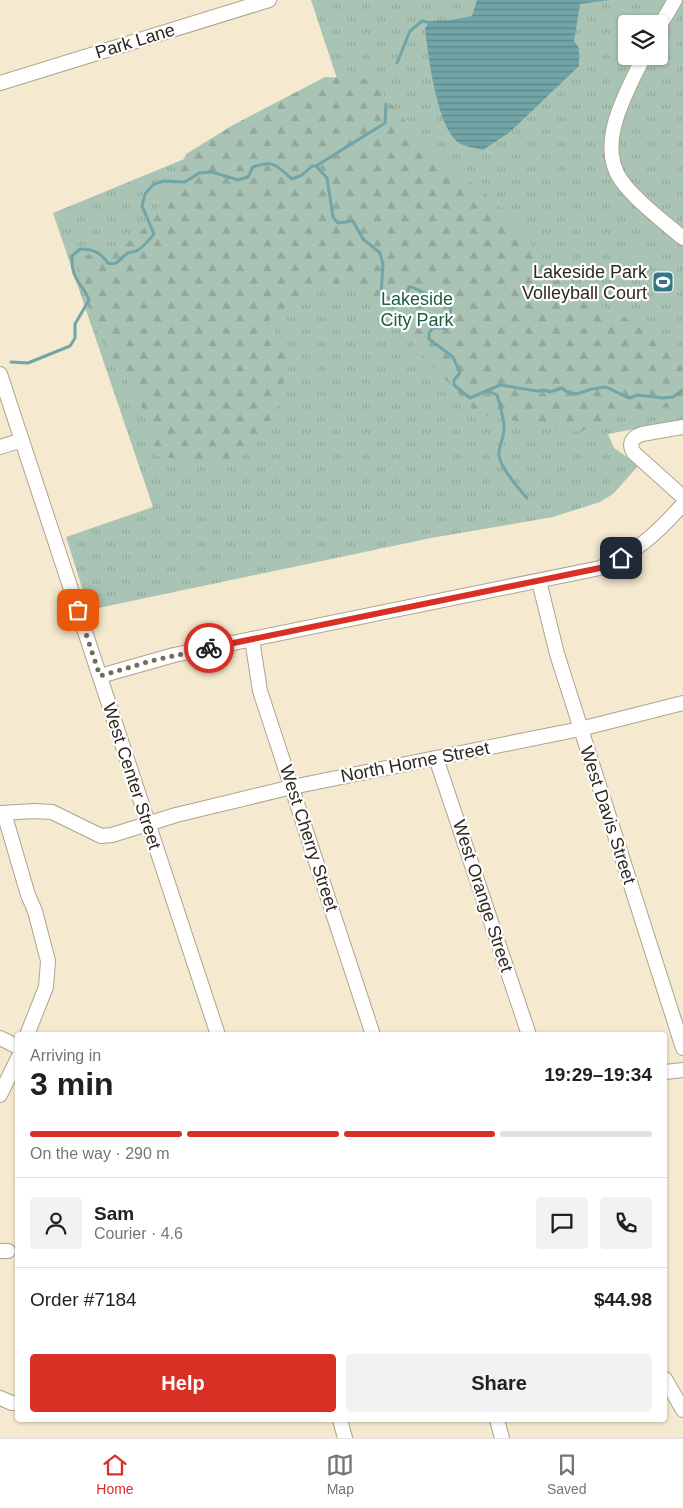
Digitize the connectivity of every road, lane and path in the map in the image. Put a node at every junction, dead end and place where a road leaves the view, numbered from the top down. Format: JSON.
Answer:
{"nodes":[{"id":1,"x":674,"y":0,"type":"edge"},
{"id":2,"x":263,"y":1,"type":"edge"},
{"id":3,"x":666,"y":15,"type":"edge"},
{"id":4,"x":640,"y":65,"type":"edge"},
{"id":5,"x":0,"y":83,"type":"edge"},
{"id":6,"x":683,"y":238,"type":"edge"},
{"id":7,"x":0,"y":374,"type":"edge"},
{"id":8,"x":683,"y":427,"type":"edge"},
{"id":9,"x":22,"y":440,"type":"junction"},
{"id":10,"x":0,"y":447,"type":"edge"},
{"id":11,"x":683,"y":498,"type":"edge"},
{"id":12,"x":683,"y":504,"type":"edge"},
{"id":13,"x":539,"y":581,"type":"junction"},
{"id":14,"x":252,"y":639,"type":"junction"},
{"id":15,"x":100,"y":676,"type":"junction"},
{"id":16,"x":683,"y":703,"type":"edge"},
{"id":17,"x":580,"y":729,"type":"junction"},
{"id":18,"x":436,"y":758,"type":"junction"},
{"id":19,"x":292,"y":787,"type":"junction"},
{"id":20,"x":2,"y":813,"type":"edge"},
{"id":21,"x":148,"y":823,"type":"junction"},
{"id":22,"x":28,"y":1032,"type":"edge"},
{"id":23,"x":217,"y":1032,"type":"edge"},
{"id":24,"x":372,"y":1032,"type":"edge"},
{"id":25,"x":528,"y":1032,"type":"edge"},
{"id":26,"x":0,"y":1038,"type":"edge"},
{"id":27,"x":15,"y":1046,"type":"edge"},
{"id":28,"x":683,"y":1048,"type":"edge"},
{"id":29,"x":15,"y":1064,"type":"edge"},
{"id":30,"x":683,"y":1070,"type":"edge"},
{"id":31,"x":667,"y":1072,"type":"edge"},
{"id":32,"x":0,"y":1095,"type":"edge"},
{"id":33,"x":667,"y":1382,"type":"edge"},
{"id":34,"x":0,"y":1398,"type":"edge"},
{"id":35,"x":15,"y":1403,"type":"edge"},
{"id":36,"x":683,"y":1410,"type":"edge"},
{"id":37,"x":341,"y":1422,"type":"edge"},
{"id":38,"x":498,"y":1422,"type":"edge"},
{"id":39,"x":345,"y":1438,"type":"edge"},
{"id":40,"x":502,"y":1438,"type":"edge"}],
"edges":[{"from":1,"to":3,"type":"street"},
{"from":2,"to":5,"type":"street","name":"Park Lane"},
{"from":4,"to":6,"type":"street"},
{"from":7,"to":9,"type":"street","name":"West Center Street"},
{"from":8,"to":11,"type":"street"},
{"from":9,"to":10,"type":"street"},
{"from":9,"to":15,"type":"street","name":"West Center Street"},
{"from":12,"to":13,"type":"street"},
{"from":13,"to":14,"type":"street"},
{"from":13,"to":17,"type":"street","name":"West Davis Street"},
{"from":14,"to":15,"type":"street"},
{"from":14,"to":19,"type":"street","name":"West Cherry Street"},
{"from":15,"to":21,"type":"street","name":"West Center Street"},
{"from":16,"to":17,"type":"street","name":"North Horne Street"},
{"from":17,"to":18,"type":"street","name":"North Horne Street"},
{"from":17,"to":28,"type":"street","name":"West Davis Street"},
{"from":18,"to":19,"type":"street","name":"North Horne Street"},
{"from":18,"to":25,"type":"street","name":"West Orange Street"},
{"from":19,"to":21,"type":"street","name":"North Horne Street"},
{"from":19,"to":24,"type":"street","name":"West Cherry Street"},
{"from":20,"to":21,"type":"street","name":"North Horne Street"},
{"from":20,"to":22,"type":"street"},
{"from":21,"to":23,"type":"street","name":"West Center Street"},
{"from":26,"to":27,"type":"street"},
{"from":29,"to":32,"type":"street"},
{"from":30,"to":31,"type":"street"},
{"from":33,"to":36,"type":"street"},
{"from":34,"to":35,"type":"street"},
{"from":37,"to":39,"type":"street"},
{"from":38,"to":40,"type":"street"}]}
